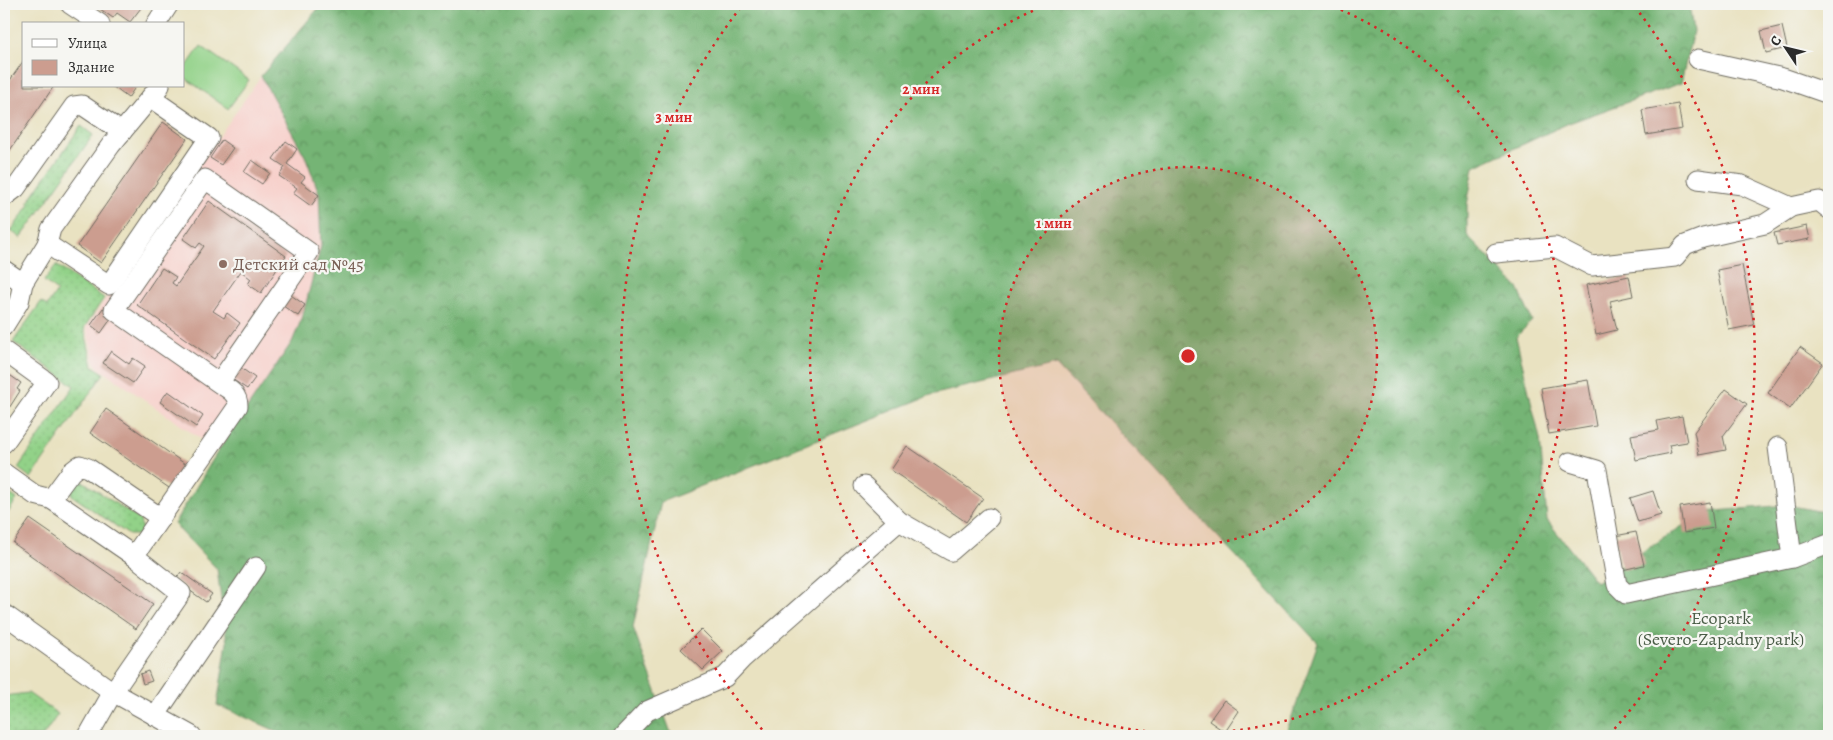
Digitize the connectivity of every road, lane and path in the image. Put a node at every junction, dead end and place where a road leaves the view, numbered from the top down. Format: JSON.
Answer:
{"nodes":[{"id":1,"x":70,"y":4,"type":"edge"},
{"id":2,"x":169,"y":4,"type":"edge"},
{"id":3,"x":97,"y":22,"type":"edge"},
{"id":4,"x":157,"y":22,"type":"edge"},
{"id":5,"x":1698,"y":59,"type":"dead end"},
{"id":6,"x":156,"y":92,"type":"edge"},
{"id":7,"x":1829,"y":94,"type":"edge"},
{"id":8,"x":122,"y":132,"type":"junction"},
{"id":9,"x":1698,"y":180,"type":"dead end"},
{"id":10,"x":4,"y":197,"type":"edge"},
{"id":11,"x":1791,"y":207,"type":"junction"},
{"id":12,"x":1829,"y":209,"type":"edge"},
{"id":13,"x":47,"y":244,"type":"junction"},
{"id":14,"x":1496,"y":253,"type":"dead end"},
{"id":15,"x":4,"y":270,"type":"edge"},
{"id":16,"x":23,"y":283,"type":"junction"},
{"id":17,"x":4,"y":326,"type":"edge"},
{"id":18,"x":4,"y":351,"type":"edge"},
{"id":19,"x":219,"y":383,"type":"junction"},
{"id":20,"x":4,"y":443,"type":"edge"},
{"id":21,"x":1778,"y":447,"type":"dead end"},
{"id":22,"x":1570,"y":462,"type":"dead end"},
{"id":23,"x":4,"y":473,"type":"edge"},
{"id":24,"x":864,"y":486,"type":"dead end"},
{"id":25,"x":51,"y":499,"type":"junction"},
{"id":26,"x":161,"y":518,"type":"junction"},
{"id":27,"x":990,"y":518,"type":"dead end"},
{"id":28,"x":898,"y":521,"type":"junction"},
{"id":29,"x":1829,"y":544,"type":"edge"},
{"id":30,"x":134,"y":556,"type":"junction"},
{"id":31,"x":1792,"y":558,"type":"junction"},
{"id":32,"x":256,"y":567,"type":"dead end"},
{"id":33,"x":4,"y":614,"type":"edge"},
{"id":34,"x":113,"y":692,"type":"junction"},
{"id":35,"x":155,"y":716,"type":"junction"},
{"id":36,"x":88,"y":736,"type":"edge"},
{"id":37,"x":192,"y":736,"type":"edge"},
{"id":38,"x":623,"y":736,"type":"edge"}],
"edges":[{"from":1,"to":3,"type":"street"},
{"from":2,"to":4,"type":"street"},
{"from":5,"to":7,"type":"street"},
{"from":6,"to":8,"type":"street"},
{"from":6,"to":13,"type":"street"},
{"from":8,"to":10,"type":"street"},
{"from":8,"to":13,"type":"street"},
{"from":9,"to":11,"type":"street"},
{"from":11,"to":12,"type":"street"},
{"from":11,"to":14,"type":"street"},
{"from":13,"to":16,"type":"street"},
{"from":15,"to":16,"type":"street"},
{"from":16,"to":17,"type":"street"},
{"from":18,"to":20,"type":"street"},
{"from":19,"to":19,"type":"street"},
{"from":19,"to":26,"type":"street"},
{"from":21,"to":31,"type":"street"},
{"from":22,"to":31,"type":"street"},
{"from":23,"to":25,"type":"street"},
{"from":24,"to":28,"type":"street"},
{"from":25,"to":26,"type":"street"},
{"from":25,"to":30,"type":"street"},
{"from":26,"to":30,"type":"street"},
{"from":27,"to":28,"type":"street"},
{"from":28,"to":38,"type":"street"},
{"from":29,"to":31,"type":"street"},
{"from":30,"to":34,"type":"street"},
{"from":32,"to":35,"type":"street"},
{"from":33,"to":34,"type":"street"},
{"from":34,"to":35,"type":"street"},
{"from":34,"to":36,"type":"street"},
{"from":35,"to":37,"type":"street"}]}
